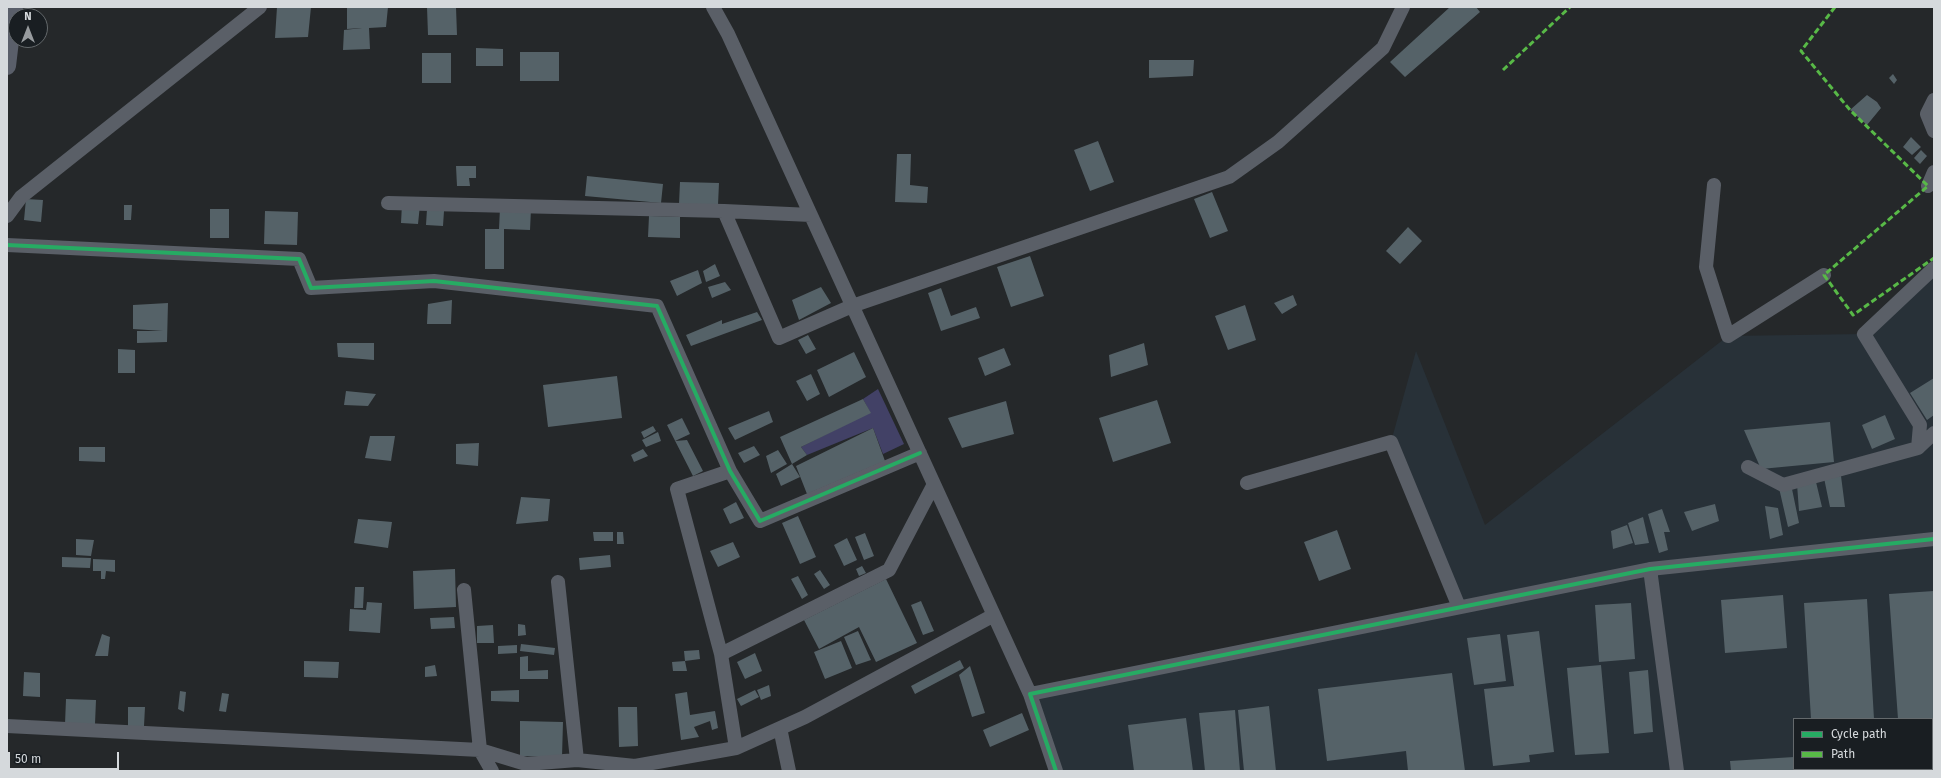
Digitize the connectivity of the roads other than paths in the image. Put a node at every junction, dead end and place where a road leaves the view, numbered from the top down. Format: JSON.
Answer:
{"nodes":[{"id":1,"x":14,"y":7,"type":"edge"},
{"id":2,"x":260,"y":7,"type":"edge"},
{"id":3,"x":713,"y":7,"type":"edge"},
{"id":4,"x":1403,"y":7,"type":"edge"},
{"id":5,"x":7,"y":66,"type":"edge"},
{"id":6,"x":1934,"y":100,"type":"edge"},
{"id":7,"x":1934,"y":131,"type":"edge"},
{"id":8,"x":1934,"y":172,"type":"edge"},
{"id":9,"x":1714,"y":186,"type":"dead end"},
{"id":10,"x":1928,"y":186,"type":"dead end"},
{"id":11,"x":388,"y":203,"type":"dead end"},
{"id":12,"x":724,"y":211,"type":"junction"},
{"id":13,"x":7,"y":216,"type":"edge"},
{"id":14,"x":811,"y":216,"type":"junction"},
{"id":15,"x":7,"y":245,"type":"edge"},
{"id":16,"x":1824,"y":275,"type":"dead end"},
{"id":17,"x":1932,"y":275,"type":"edge"},
{"id":18,"x":852,"y":306,"type":"junction"},
{"id":19,"x":1934,"y":432,"type":"edge"},
{"id":20,"x":1918,"y":448,"type":"junction"},
{"id":21,"x":920,"y":453,"type":"junction"},
{"id":22,"x":1748,"y":467,"type":"dead end"},
{"id":23,"x":730,"y":471,"type":"junction"},
{"id":24,"x":1247,"y":483,"type":"dead end"},
{"id":25,"x":934,"y":484,"type":"junction"},
{"id":26,"x":1934,"y":539,"type":"edge"},
{"id":27,"x":1650,"y":569,"type":"junction"},
{"id":28,"x":558,"y":582,"type":"dead end"},
{"id":29,"x":464,"y":590,"type":"dead end"},
{"id":30,"x":1459,"y":607,"type":"junction"},
{"id":31,"x":994,"y":615,"type":"junction"},
{"id":32,"x":721,"y":654,"type":"junction"},
{"id":33,"x":1030,"y":694,"type":"junction"},
{"id":34,"x":7,"y":726,"type":"edge"},
{"id":35,"x":780,"y":728,"type":"junction"},
{"id":36,"x":736,"y":748,"type":"junction"},
{"id":37,"x":480,"y":750,"type":"junction"},
{"id":38,"x":576,"y":760,"type":"junction"},
{"id":39,"x":492,"y":771,"type":"edge"},
{"id":40,"x":789,"y":771,"type":"edge"},
{"id":41,"x":1056,"y":771,"type":"edge"},
{"id":42,"x":1677,"y":771,"type":"edge"}],
"edges":[{"from":1,"to":5,"type":"main road"},
{"from":2,"to":13,"type":"street"},
{"from":3,"to":14,"type":"street"},
{"from":4,"to":18,"type":"street"},
{"from":6,"to":7,"type":"street"},
{"from":8,"to":10,"type":"street"},
{"from":9,"to":16,"type":"street"},
{"from":11,"to":12,"type":"street"},
{"from":12,"to":14,"type":"street"},
{"from":12,"to":18,"type":"street"},
{"from":14,"to":18,"type":"street"},
{"from":15,"to":23,"type":"street"},
{"from":17,"to":20,"type":"street"},
{"from":18,"to":21,"type":"street"},
{"from":19,"to":20,"type":"street"},
{"from":20,"to":22,"type":"street"},
{"from":21,"to":23,"type":"street"},
{"from":21,"to":25,"type":"street"},
{"from":23,"to":32,"type":"street"},
{"from":24,"to":30,"type":"street"},
{"from":25,"to":31,"type":"street"},
{"from":25,"to":32,"type":"street"},
{"from":26,"to":27,"type":"street"},
{"from":27,"to":30,"type":"street"},
{"from":27,"to":42,"type":"street"},
{"from":28,"to":38,"type":"street"},
{"from":29,"to":37,"type":"street"},
{"from":30,"to":33,"type":"street"},
{"from":31,"to":33,"type":"street"},
{"from":31,"to":35,"type":"street"},
{"from":32,"to":36,"type":"street"},
{"from":33,"to":41,"type":"street"},
{"from":34,"to":37,"type":"street"},
{"from":35,"to":36,"type":"street"},
{"from":35,"to":40,"type":"street"},
{"from":36,"to":38,"type":"street"},
{"from":37,"to":38,"type":"street"},
{"from":37,"to":39,"type":"street"}]}
